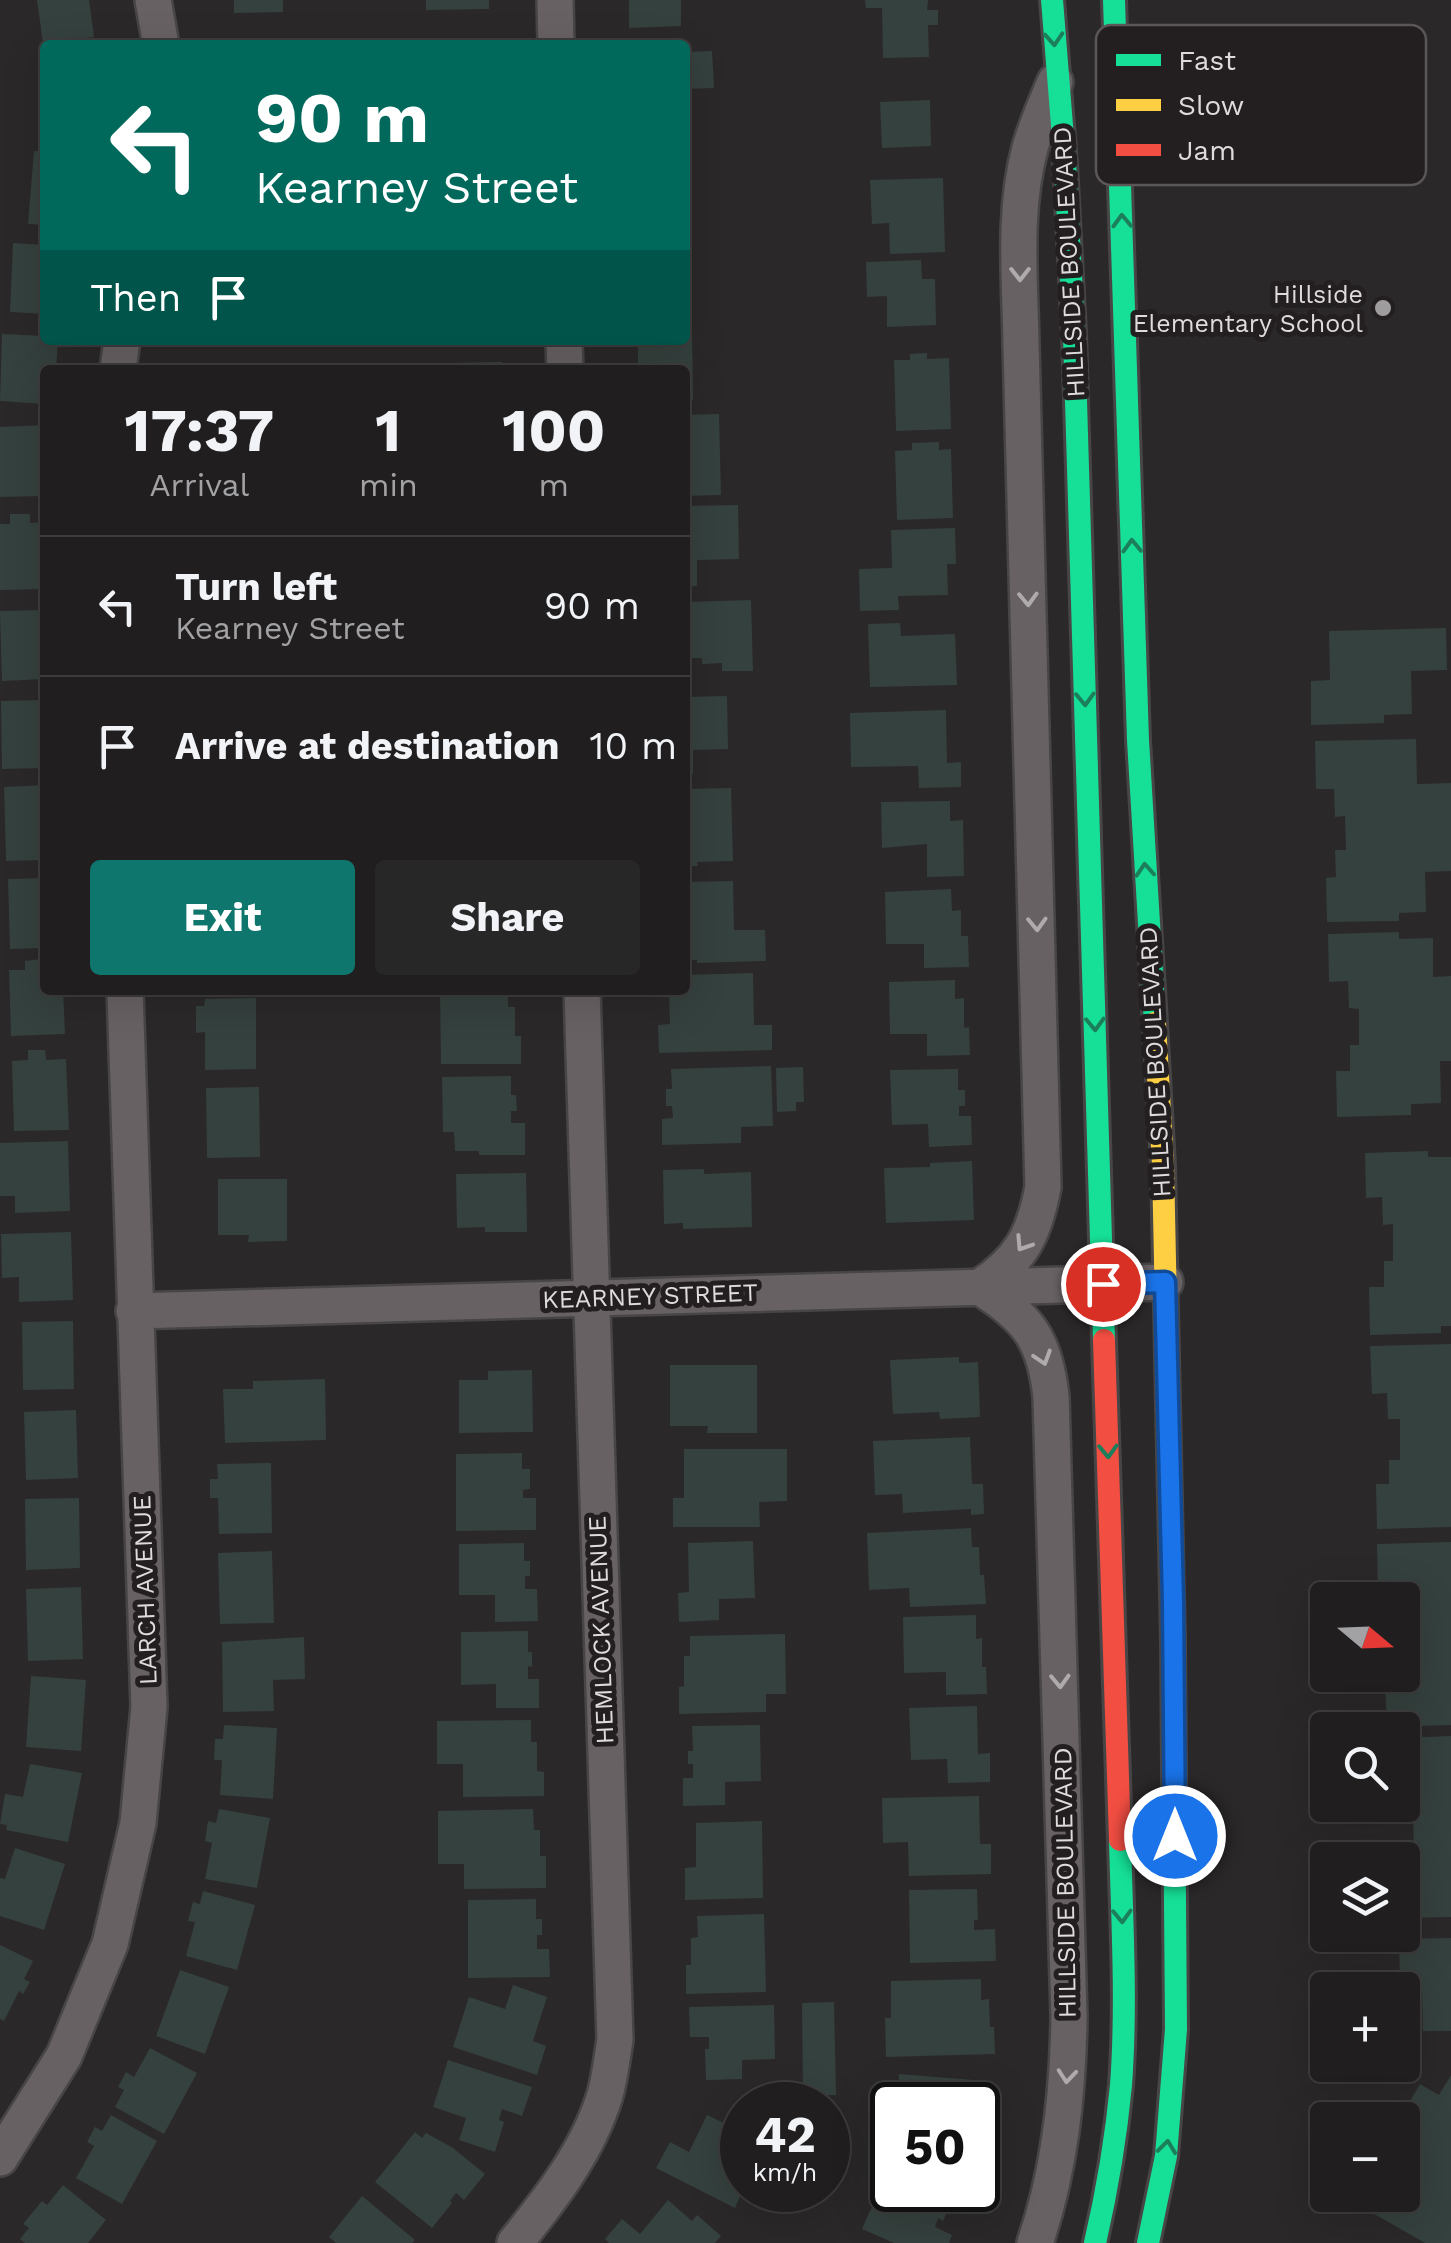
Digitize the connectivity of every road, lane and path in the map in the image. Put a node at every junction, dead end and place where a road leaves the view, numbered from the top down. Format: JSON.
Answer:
{"nodes":[{"id":1,"x":153,"y":0,"type":"edge"},
{"id":2,"x":554,"y":0,"type":"edge"},
{"id":3,"x":1052,"y":0,"type":"edge"},
{"id":4,"x":1114,"y":0,"type":"edge"},
{"id":5,"x":1115,"y":25,"type":"edge"},
{"id":6,"x":160,"y":40,"type":"edge"},
{"id":7,"x":556,"y":40,"type":"edge"},
{"id":8,"x":1057,"y":78,"type":"junction"},
{"id":9,"x":1120,"y":185,"type":"edge"},
{"id":10,"x":125,"y":995,"type":"edge"},
{"id":11,"x":582,"y":995,"type":"edge"},
{"id":12,"x":1165,"y":1282,"type":"junction"},
{"id":13,"x":1103,"y":1284,"type":"junction"},
{"id":14,"x":980,"y":1287,"type":"junction"},
{"id":15,"x":590,"y":1298,"type":"junction"},
{"id":16,"x":134,"y":1311,"type":"junction"},
{"id":17,"x":0,"y":2158,"type":"edge"},
{"id":18,"x":516,"y":2243,"type":"edge"},
{"id":19,"x":1034,"y":2243,"type":"edge"},
{"id":20,"x":1094,"y":2243,"type":"edge"},
{"id":21,"x":1148,"y":2243,"type":"edge"}],
"edges":[{"from":1,"to":6,"type":"street"},
{"from":2,"to":7,"type":"street"},
{"from":3,"to":8,"type":"main road","name":"HILLSIDE BOULEVARD","one_way":true},
{"from":5,"to":4,"type":"main road","name":"HILLSIDE BOULEVARD","one_way":true},
{"from":8,"to":13,"type":"main road","name":"HILLSIDE BOULEVARD","one_way":true},
{"from":8,"to":14,"type":"street","name":"HILLSIDE BOULEVARD","one_way":true},
{"from":12,"to":9,"type":"main road","name":"HILLSIDE BOULEVARD","one_way":true},
{"from":10,"to":16,"type":"street","name":"LARCH AVENUE"},
{"from":11,"to":15,"type":"street","name":"HEMLOCK AVENUE"},
{"from":12,"to":13,"type":"street","name":"KEARNEY STREET"},
{"from":21,"to":12,"type":"main road","name":"HILLSIDE BOULEVARD","one_way":true},
{"from":13,"to":14,"type":"street","name":"KEARNEY STREET"},
{"from":13,"to":20,"type":"main road","name":"HILLSIDE BOULEVARD","one_way":true},
{"from":14,"to":15,"type":"street","name":"KEARNEY STREET"},
{"from":14,"to":19,"type":"street","name":"HILLSIDE BOULEVARD","one_way":true},
{"from":15,"to":16,"type":"street","name":"KEARNEY STREET"},
{"from":15,"to":18,"type":"street","name":"HEMLOCK AVENUE"},
{"from":16,"to":17,"type":"street","name":"LARCH AVENUE"}]}
